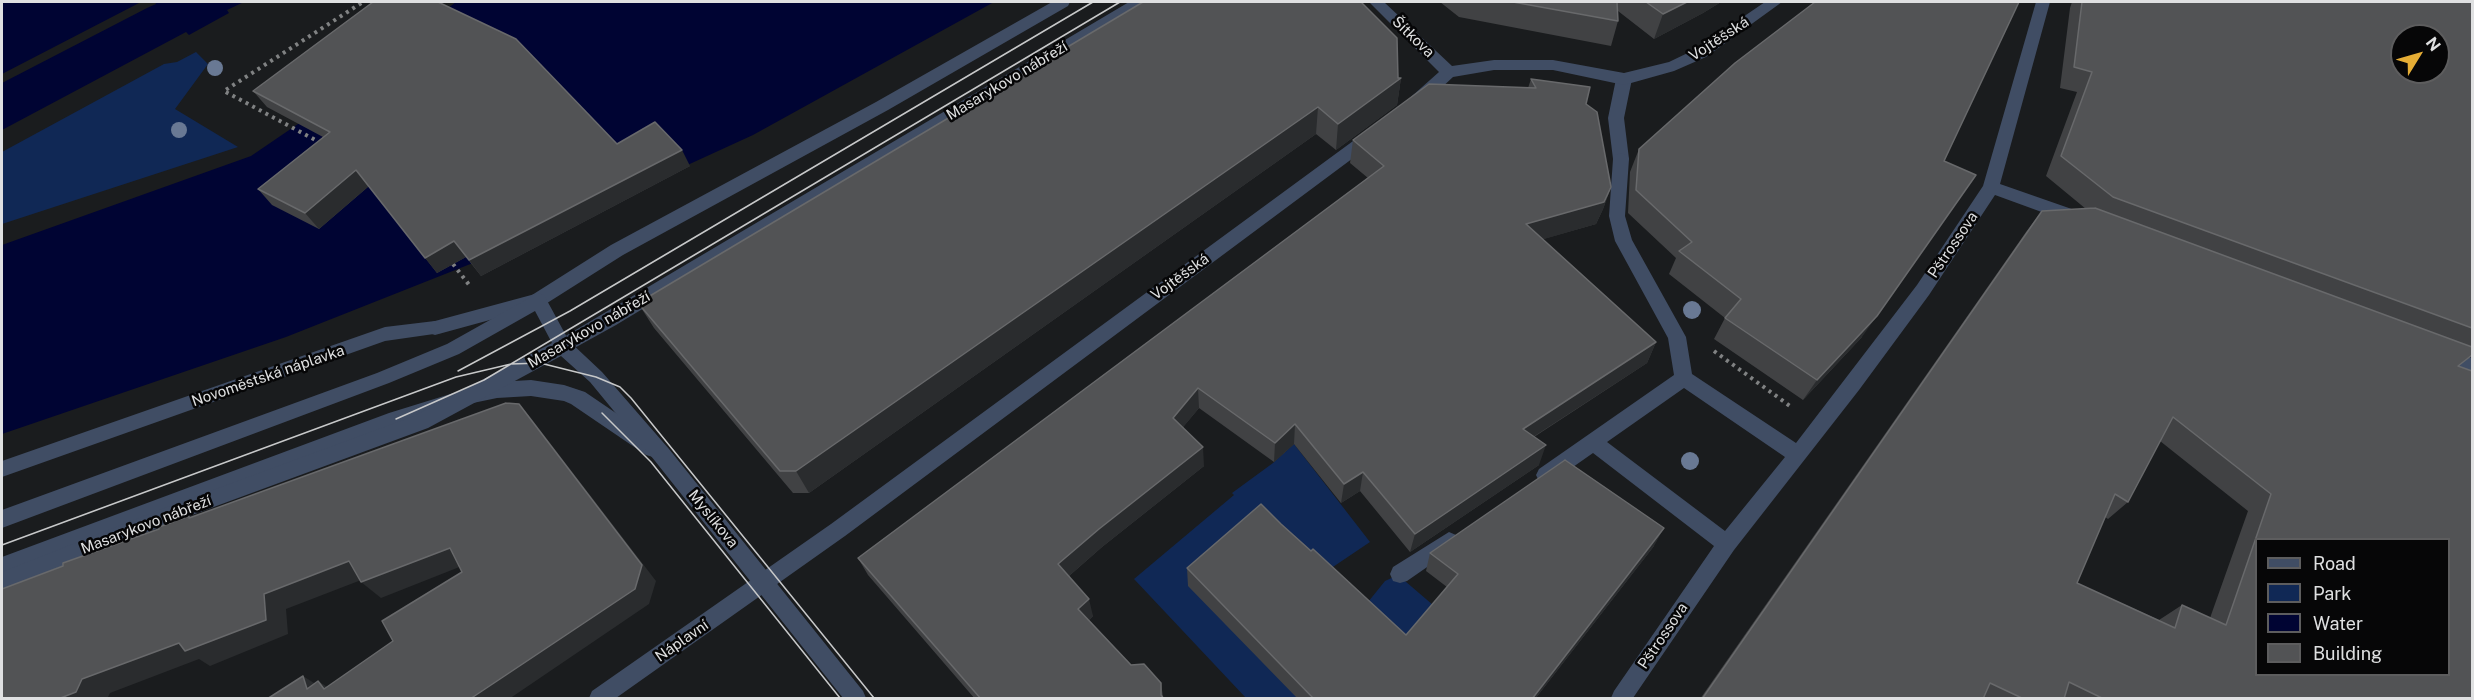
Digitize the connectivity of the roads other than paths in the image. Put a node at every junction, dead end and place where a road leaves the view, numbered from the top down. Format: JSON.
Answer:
{"nodes":[{"id":1,"x":1063,"y":2,"type":"edge"},
{"id":2,"x":1139,"y":2,"type":"edge"},
{"id":3,"x":1376,"y":2,"type":"edge"},
{"id":4,"x":1775,"y":2,"type":"edge"},
{"id":5,"x":2043,"y":2,"type":"edge"},
{"id":6,"x":1449,"y":72,"type":"junction"},
{"id":7,"x":1624,"y":80,"type":"junction"},
{"id":8,"x":1403,"y":112,"type":"edge"},
{"id":9,"x":1384,"y":126,"type":"edge"},
{"id":10,"x":1991,"y":187,"type":"junction"},
{"id":11,"x":2096,"y":225,"type":"edge"},
{"id":12,"x":538,"y":300,"type":"junction"},
{"id":13,"x":563,"y":346,"type":"junction"},
{"id":14,"x":2428,"y":350,"type":"edge"},
{"id":15,"x":2472,"y":366,"type":"edge"},
{"id":16,"x":1684,"y":378,"type":"junction"},
{"id":17,"x":473,"y":395,"type":"junction"},
{"id":18,"x":1594,"y":442,"type":"junction"},
{"id":19,"x":662,"y":455,"type":"junction"},
{"id":20,"x":1798,"y":455,"type":"junction"},
{"id":21,"x":2,"y":469,"type":"edge"},
{"id":22,"x":1528,"y":487,"type":"edge"},
{"id":23,"x":2,"y":519,"type":"edge"},
{"id":24,"x":1459,"y":534,"type":"edge"},
{"id":25,"x":1727,"y":544,"type":"junction"},
{"id":26,"x":2,"y":566,"type":"edge"},
{"id":27,"x":1400,"y":574,"type":"dead end"},
{"id":28,"x":2,"y":581,"type":"edge"},
{"id":29,"x":764,"y":583,"type":"junction"},
{"id":30,"x":599,"y":699,"type":"edge"},
{"id":31,"x":856,"y":699,"type":"edge"},
{"id":32,"x":1621,"y":699,"type":"edge"}],
"edges":[{"from":1,"to":12,"type":"street"},
{"from":2,"to":13,"type":"street","name":"Masarykovo nábřeží"},
{"from":3,"to":6,"type":"street","name":"Šítkova"},
{"from":4,"to":7,"type":"street","name":"Vojtěšská"},
{"from":5,"to":10,"type":"street","name":"Pštrossova"},
{"from":6,"to":7,"type":"street","name":"Vojtěšská"},
{"from":6,"to":8,"type":"street"},
{"from":7,"to":16,"type":"street"},
{"from":9,"to":29,"type":"street","name":"Vojtěšská"},
{"from":10,"to":11,"type":"street"},
{"from":10,"to":20,"type":"street","name":"Pštrossova"},
{"from":12,"to":13,"type":"street","name":"Myslíkova"},
{"from":12,"to":21,"type":"street","name":"Novoměstská náplavka"},
{"from":12,"to":23,"type":"street"},
{"from":13,"to":17,"type":"street","name":"Masarykovo nábřeží"},
{"from":13,"to":19,"type":"street","name":"Myslíkova"},
{"from":14,"to":15,"type":"street"},
{"from":16,"to":18,"type":"street"},
{"from":16,"to":20,"type":"street"},
{"from":17,"to":19,"type":"street"},
{"from":17,"to":26,"type":"street"},
{"from":17,"to":28,"type":"street","name":"Masarykovo nábřeží"},
{"from":18,"to":22,"type":"street"},
{"from":18,"to":25,"type":"street"},
{"from":19,"to":29,"type":"street","name":"Myslíkova"},
{"from":20,"to":25,"type":"street","name":"Pštrossova"},
{"from":24,"to":27,"type":"street"},
{"from":25,"to":32,"type":"street","name":"Pštrossova"},
{"from":29,"to":30,"type":"street","name":"Náplavní"},
{"from":29,"to":31,"type":"street","name":"Myslíkova"}]}
